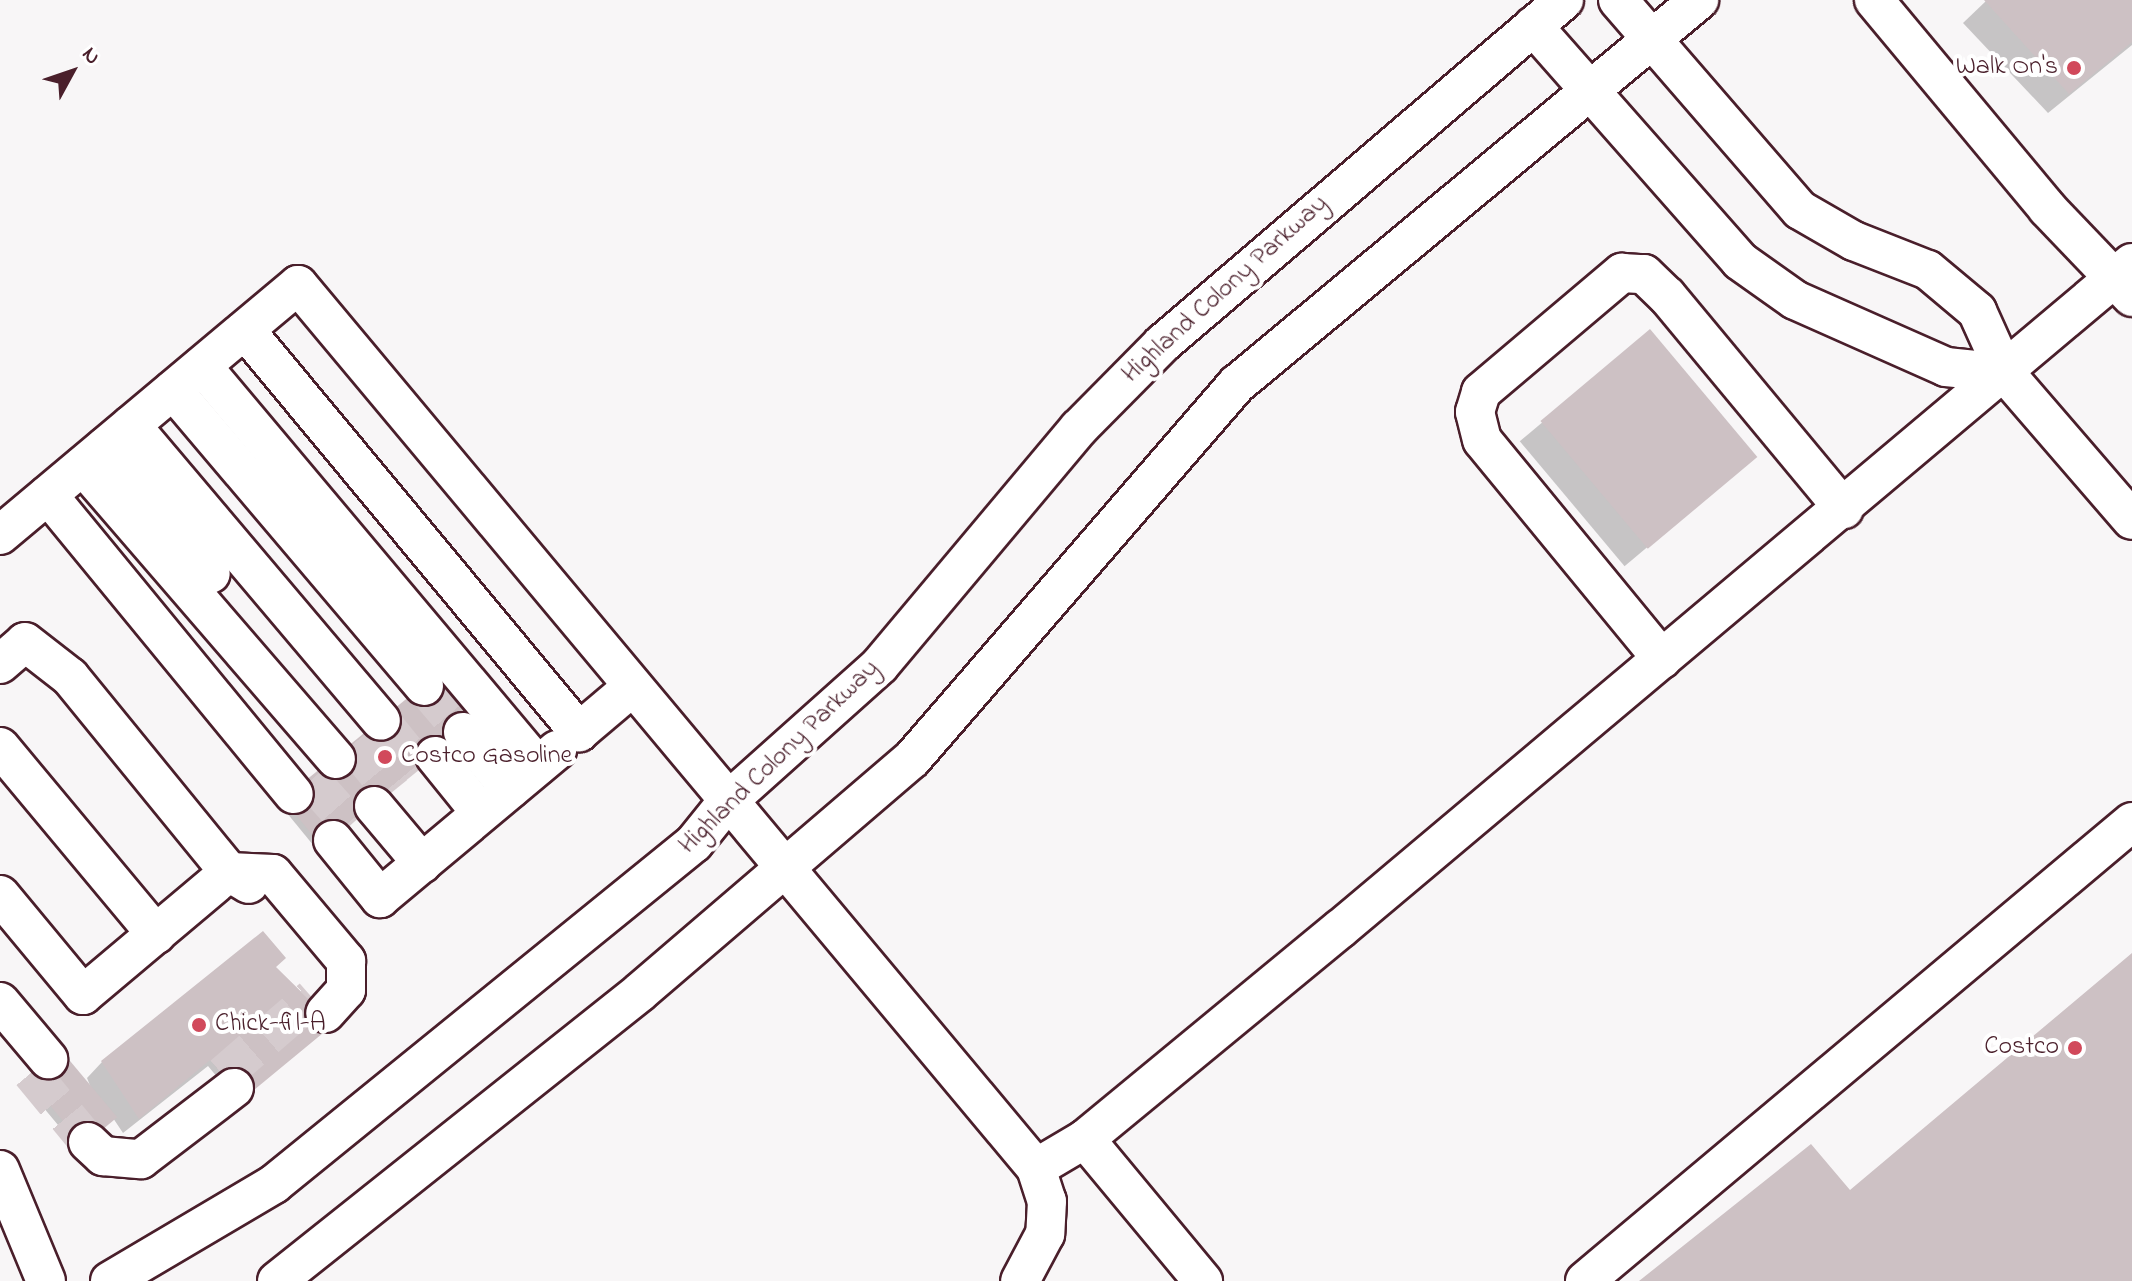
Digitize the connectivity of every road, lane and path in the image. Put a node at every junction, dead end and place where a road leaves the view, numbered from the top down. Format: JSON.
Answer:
{"nodes":[{"id":1,"x":1564,"y":0,"type":"edge"},
{"id":2,"x":1618,"y":0,"type":"edge"},
{"id":3,"x":1699,"y":0,"type":"edge"},
{"id":4,"x":1874,"y":0,"type":"edge"},
{"id":5,"x":1533,"y":26,"type":"junction"},
{"id":6,"x":1651,"y":41,"type":"junction"},
{"id":7,"x":1588,"y":93,"type":"junction"},
{"id":8,"x":2126,"y":279,"type":"edge"},
{"id":9,"x":245,"y":330,"type":"junction"},
{"id":10,"x":2005,"y":373,"type":"junction"},
{"id":11,"x":127,"y":429,"type":"junction"},
{"id":12,"x":1844,"y":509,"type":"junction"},
{"id":13,"x":2132,"y":520,"type":"edge"},
{"id":14,"x":0,"y":535,"type":"edge"},
{"id":15,"x":13,"y":653,"type":"edge"},
{"id":16,"x":1662,"y":659,"type":"junction"},
{"id":17,"x":631,"y":688,"type":"junction"},
{"id":18,"x":579,"y":732,"type":"junction"},
{"id":19,"x":367,"y":733,"type":"junction"},
{"id":20,"x":0,"y":747,"type":"edge"},
{"id":21,"x":525,"y":777,"type":"junction"},
{"id":22,"x":406,"y":780,"type":"junction"},
{"id":23,"x":727,"y":802,"type":"junction"},
{"id":24,"x":2132,"y":822,"type":"edge"},
{"id":25,"x":441,"y":846,"type":"junction"},
{"id":26,"x":781,"y":868,"type":"junction"},
{"id":27,"x":229,"y":872,"type":"junction"},
{"id":28,"x":0,"y":895,"type":"edge"},
{"id":29,"x":156,"y":934,"type":"junction"},
{"id":30,"x":0,"y":1002,"type":"edge"},
{"id":31,"x":318,"y":1006,"type":"dead end"},
{"id":32,"x":0,"y":1031,"type":"edge"},
{"id":33,"x":229,"y":1082,"type":"tunnel mouth"},
{"id":34,"x":96,"y":1134,"type":"tunnel mouth"},
{"id":35,"x":1085,"y":1139,"type":"junction"},
{"id":36,"x":1036,"y":1168,"type":"junction"},
{"id":37,"x":0,"y":1170,"type":"edge"},
{"id":38,"x":291,"y":1274,"type":"edge"},
{"id":39,"x":46,"y":1281,"type":"edge"},
{"id":40,"x":110,"y":1281,"type":"edge"},
{"id":41,"x":1020,"y":1281,"type":"edge"},
{"id":42,"x":1203,"y":1281,"type":"edge"},
{"id":43,"x":1585,"y":1281,"type":"edge"}],
"edges":[{"from":1,"to":5,"type":"street","name":"Highland Colony Parkway"},
{"from":2,"to":6,"type":"street"},
{"from":3,"to":6,"type":"street"},
{"from":4,"to":8,"type":"street"},
{"from":5,"to":7,"type":"street"},
{"from":5,"to":23,"type":"street","name":"Highland Colony Parkway"},
{"from":6,"to":7,"type":"street"},
{"from":6,"to":10,"type":"street"},
{"from":7,"to":10,"type":"street"},
{"from":7,"to":26,"type":"street"},
{"from":8,"to":10,"type":"street"},
{"from":9,"to":11,"type":"street"},
{"from":9,"to":17,"type":"street"},
{"from":9,"to":18,"type":"street"},
{"from":10,"to":12,"type":"street"},
{"from":10,"to":13,"type":"street"},
{"from":11,"to":14,"type":"street"},
{"from":11,"to":19,"type":"street"},
{"from":11,"to":19,"type":"street"},
{"from":11,"to":19,"type":"street"},
{"from":11,"to":19,"type":"street"},
{"from":11,"to":21,"type":"street"},
{"from":12,"to":16,"type":"street"},
{"from":12,"to":16,"type":"street"},
{"from":15,"to":27,"type":"street"},
{"from":16,"to":35,"type":"street"},
{"from":17,"to":18,"type":"street"},
{"from":17,"to":23,"type":"street"},
{"from":18,"to":21,"type":"street"},
{"from":20,"to":29,"type":"street"},
{"from":21,"to":22,"type":"street"},
{"from":21,"to":25,"type":"street"},
{"from":22,"to":25,"type":"street"},
{"from":22,"to":25,"type":"street"},
{"from":22,"to":25,"type":"street"},
{"from":23,"to":26,"type":"street"},
{"from":23,"to":40,"type":"street","name":"Highland Colony Parkway"},
{"from":24,"to":43,"type":"street"},
{"from":26,"to":36,"type":"street"},
{"from":26,"to":38,"type":"street"},
{"from":27,"to":29,"type":"street"},
{"from":27,"to":31,"type":"street"},
{"from":28,"to":29,"type":"street"},
{"from":30,"to":32,"type":"street"},
{"from":33,"to":34,"type":"street"},
{"from":35,"to":36,"type":"street"},
{"from":35,"to":42,"type":"street"},
{"from":36,"to":41,"type":"street"},
{"from":37,"to":39,"type":"street"}]}
